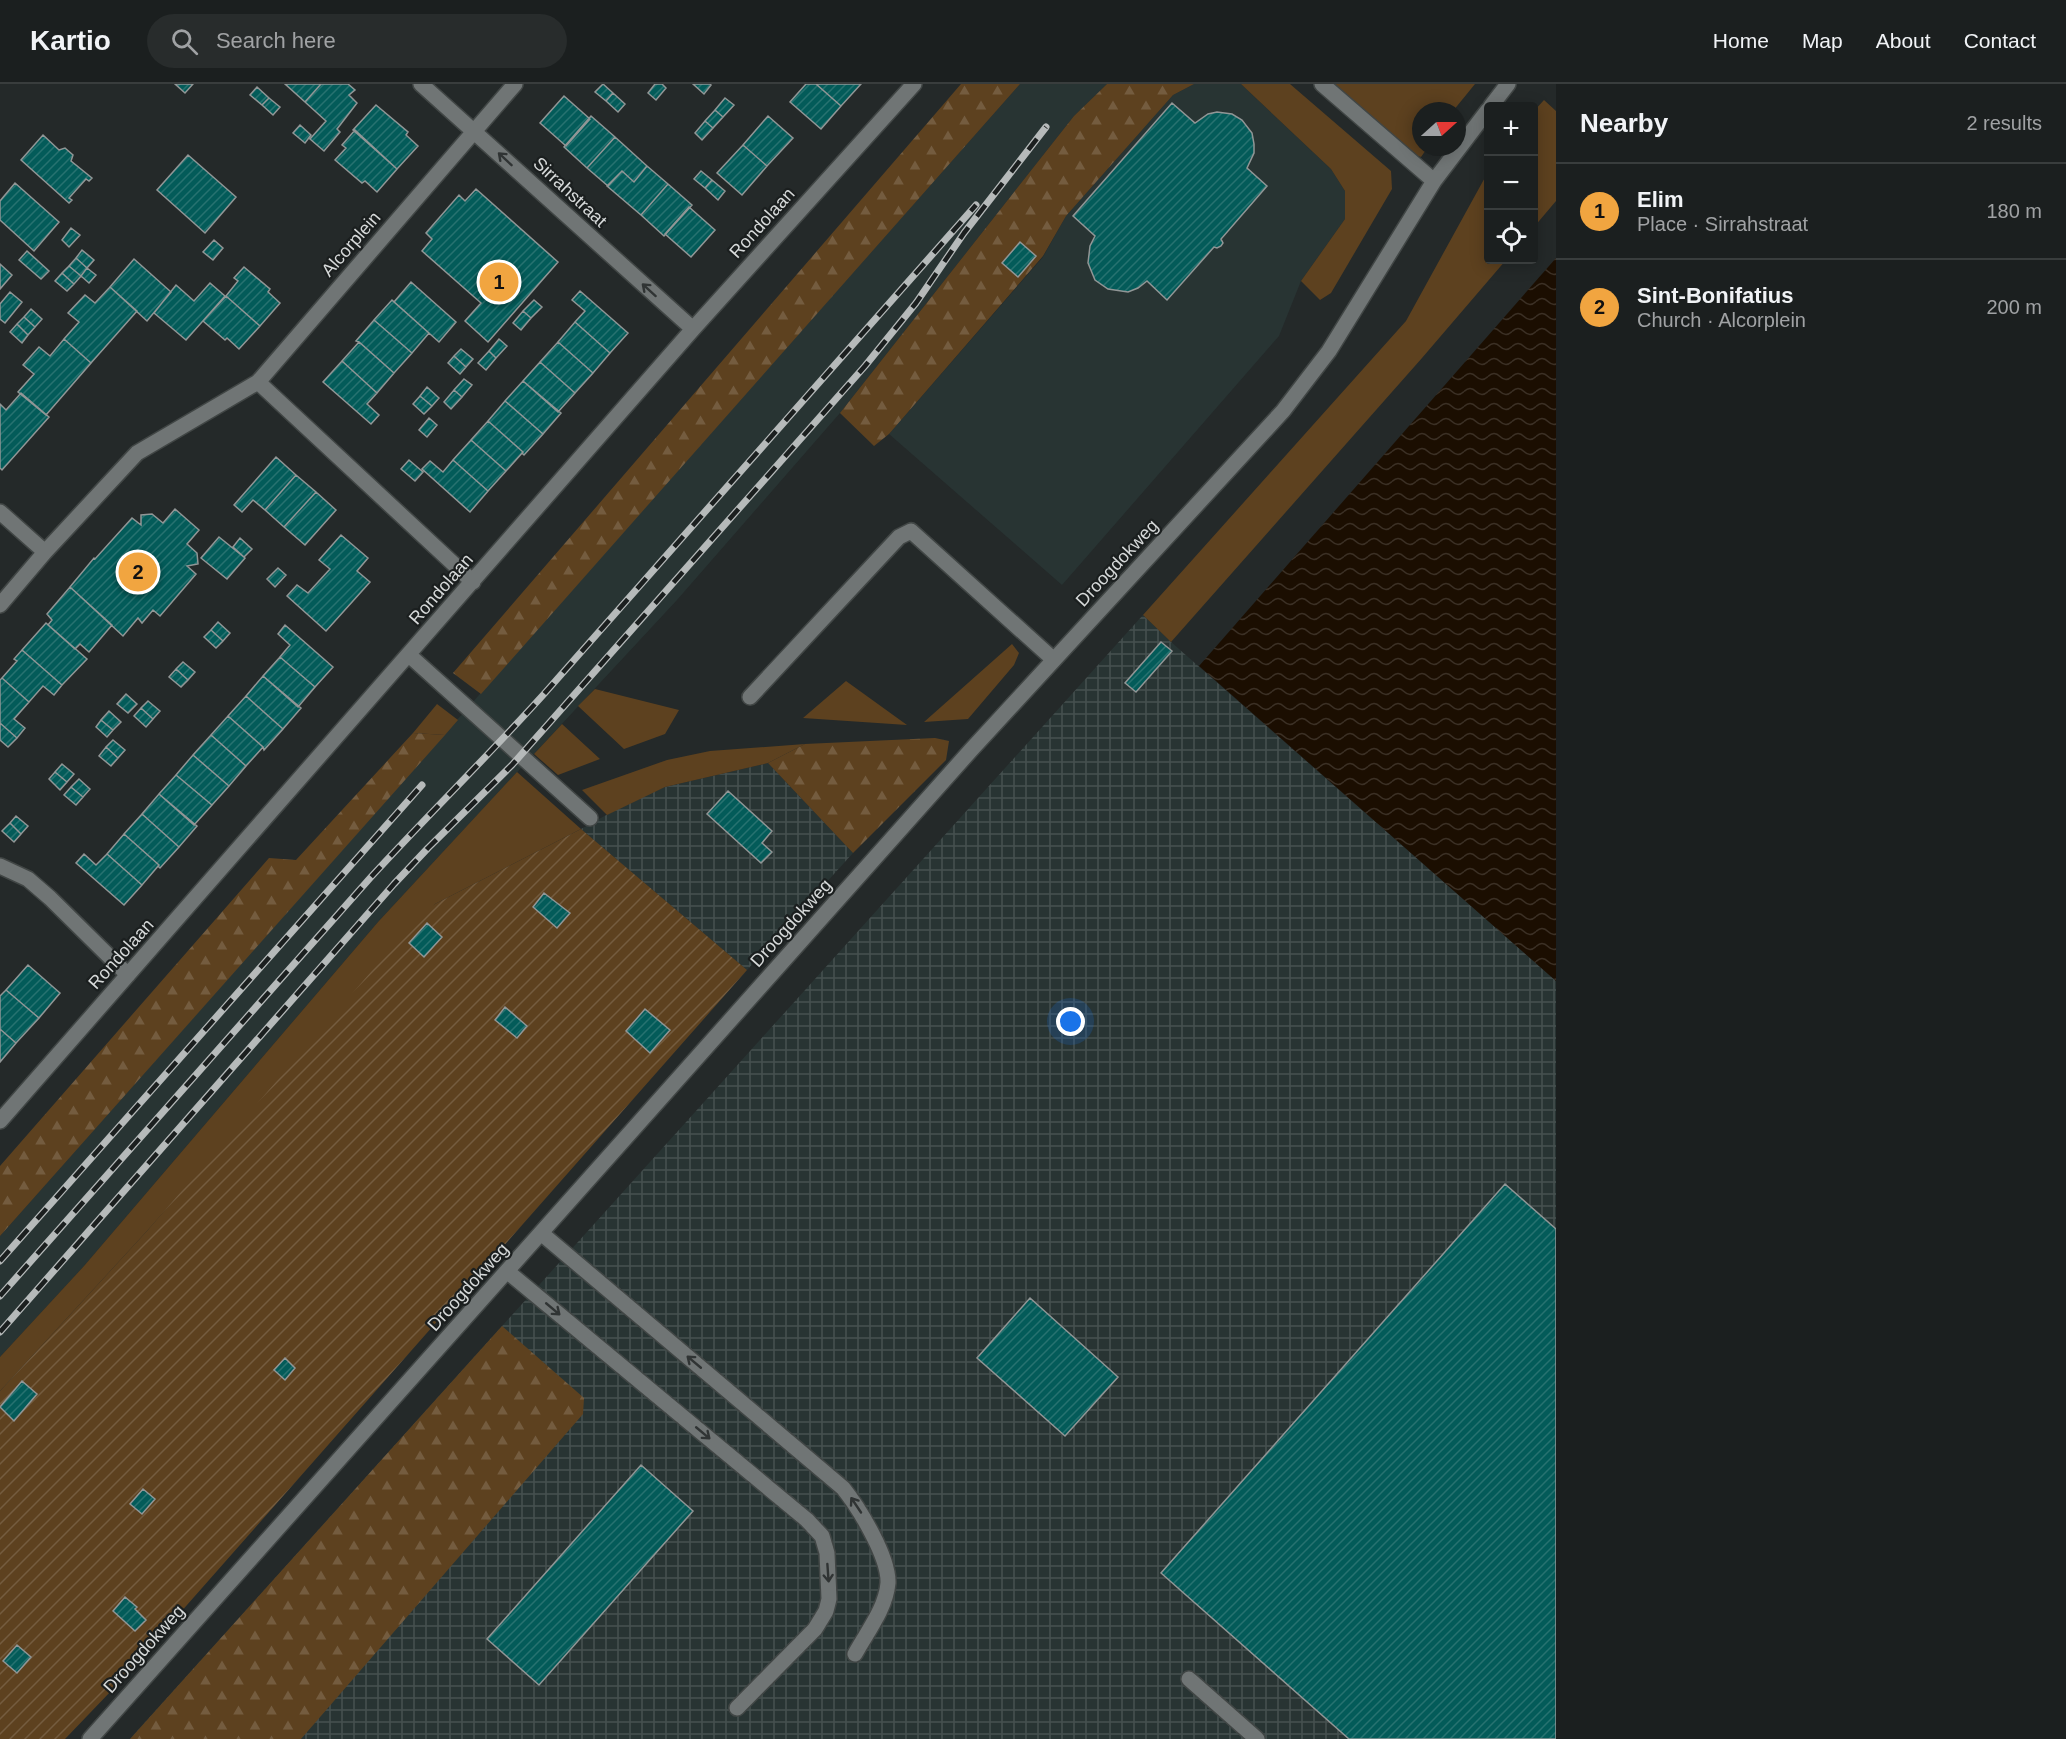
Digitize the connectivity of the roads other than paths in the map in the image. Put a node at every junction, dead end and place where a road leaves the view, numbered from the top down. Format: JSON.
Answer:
{"nodes":[{"id":1,"x":421,"y":84,"type":"edge"},
{"id":2,"x":515,"y":84,"type":"edge"},
{"id":3,"x":914,"y":84,"type":"edge"},
{"id":4,"x":1322,"y":84,"type":"edge"},
{"id":5,"x":1508,"y":84,"type":"edge"},
{"id":6,"x":1494,"y":102,"type":"edge"},
{"id":7,"x":1484,"y":116,"type":"edge"},
{"id":8,"x":474,"y":131,"type":"junction"},
{"id":9,"x":1434,"y":181,"type":"junction"},
{"id":10,"x":693,"y":329,"type":"junction"},
{"id":11,"x":258,"y":382,"type":"junction"},
{"id":12,"x":0,"y":512,"type":"edge"},
{"id":13,"x":45,"y":552,"type":"junction"},
{"id":14,"x":473,"y":582,"type":"junction"},
{"id":15,"x":0,"y":605,"type":"edge"},
{"id":16,"x":409,"y":656,"type":"junction"},
{"id":17,"x":1054,"y":660,"type":"junction"},
{"id":18,"x":750,"y":696,"type":"dead end"},
{"id":19,"x":590,"y":818,"type":"dead end"},
{"id":20,"x":0,"y":866,"type":"edge"},
{"id":21,"x":128,"y":975,"type":"junction"},
{"id":22,"x":0,"y":1121,"type":"edge"},
{"id":23,"x":541,"y":1233,"type":"junction"},
{"id":24,"x":508,"y":1272,"type":"junction"},
{"id":25,"x":855,"y":1654,"type":"dead end"},
{"id":26,"x":1189,"y":1678,"type":"dead end"},
{"id":27,"x":737,"y":1708,"type":"dead end"},
{"id":28,"x":90,"y":1739,"type":"edge"},
{"id":29,"x":1257,"y":1739,"type":"edge"}],
"edges":[{"from":1,"to":8,"type":"street","name":"Sirrahstraat"},
{"from":2,"to":8,"type":"street","name":"Alcorplein"},
{"from":3,"to":10,"type":"street","name":"Rondolaan"},
{"from":4,"to":9,"type":"street"},
{"from":5,"to":6,"type":"street","name":"Droogdokweg"},
{"from":7,"to":9,"type":"street","name":"Droogdokweg"},
{"from":10,"to":8,"type":"street","name":"Sirrahstraat","one_way":true},
{"from":8,"to":11,"type":"street","name":"Alcorplein"},
{"from":9,"to":17,"type":"street","name":"Droogdokweg"},
{"from":10,"to":14,"type":"street","name":"Rondolaan"},
{"from":11,"to":13,"type":"street","name":"Alcorplein"},
{"from":11,"to":14,"type":"street"},
{"from":12,"to":13,"type":"street"},
{"from":13,"to":15,"type":"street","name":"Alcorplein"},
{"from":14,"to":16,"type":"street","name":"Rondolaan"},
{"from":16,"to":19,"type":"street"},
{"from":16,"to":21,"type":"street","name":"Rondolaan"},
{"from":17,"to":18,"type":"street"},
{"from":17,"to":23,"type":"street","name":"Droogdokweg"},
{"from":20,"to":21,"type":"street"},
{"from":21,"to":22,"type":"street","name":"Rondolaan"},
{"from":23,"to":24,"type":"street","name":"Droogdokweg"},
{"from":25,"to":23,"type":"street","one_way":true},
{"from":24,"to":27,"type":"street","one_way":true},
{"from":24,"to":28,"type":"street","name":"Droogdokweg"},
{"from":26,"to":29,"type":"street"}]}
